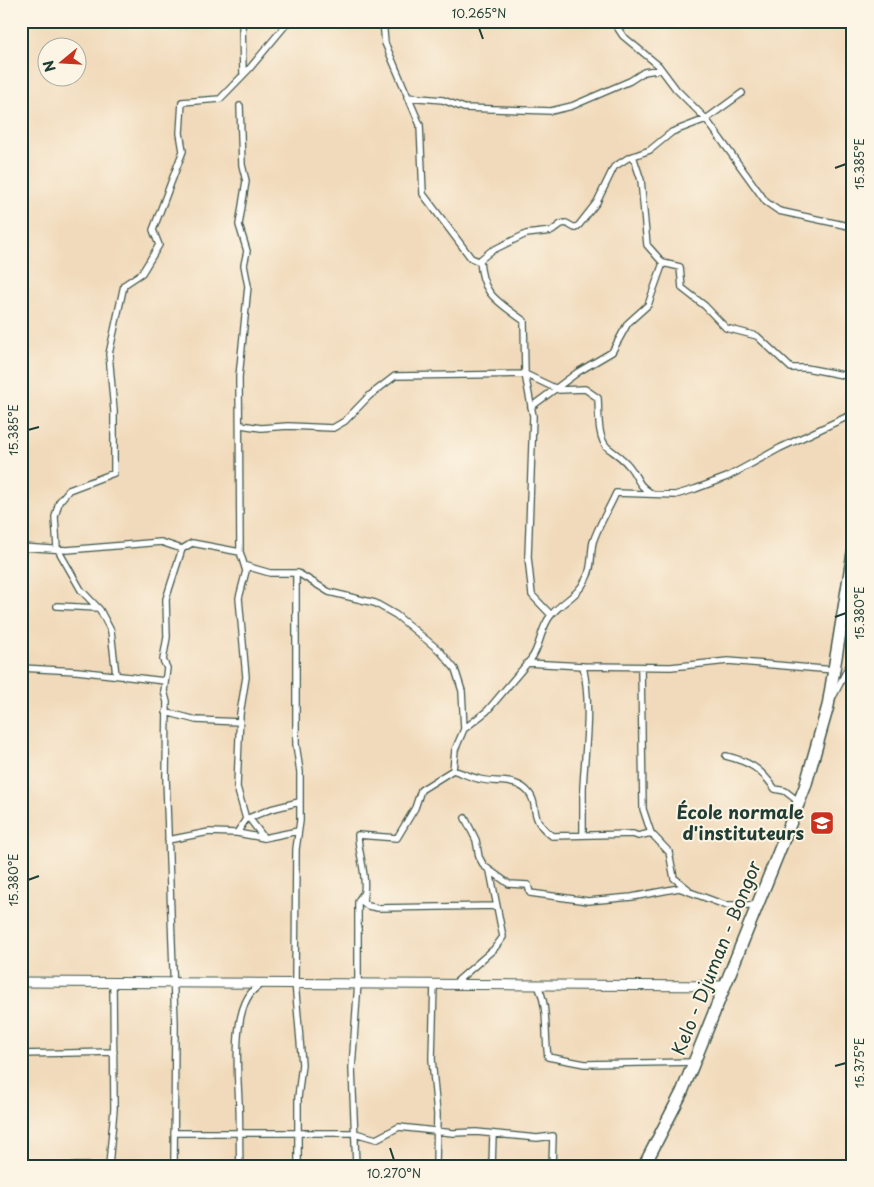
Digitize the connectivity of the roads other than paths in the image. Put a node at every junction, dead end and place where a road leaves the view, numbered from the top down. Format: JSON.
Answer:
{"nodes":[{"id":1,"x":242,"y":21,"type":"edge"},
{"id":2,"x":288,"y":21,"type":"edge"},
{"id":3,"x":382,"y":21,"type":"edge"},
{"id":4,"x":613,"y":21,"type":"edge"},
{"id":5,"x":661,"y":69,"type":"junction"},
{"id":6,"x":244,"y":75,"type":"junction"},
{"id":7,"x":742,"y":92,"type":"dead end"},
{"id":8,"x":407,"y":97,"type":"junction"},
{"id":9,"x":240,"y":106,"type":"dead end"},
{"id":10,"x":706,"y":119,"type":"junction"},
{"id":11,"x":633,"y":156,"type":"junction"},
{"id":12,"x":853,"y":227,"type":"edge"},
{"id":13,"x":478,"y":260,"type":"dead end"},
{"id":14,"x":663,"y":264,"type":"junction"},
{"id":15,"x":525,"y":374,"type":"junction"},
{"id":16,"x":853,"y":377,"type":"edge"},
{"id":17,"x":555,"y":388,"type":"junction"},
{"id":18,"x":531,"y":407,"type":"junction"},
{"id":19,"x":853,"y":414,"type":"edge"},
{"id":20,"x":241,"y":425,"type":"junction"},
{"id":21,"x":653,"y":494,"type":"junction"},
{"id":22,"x":23,"y":547,"type":"edge"},
{"id":23,"x":57,"y":548,"type":"junction"},
{"id":24,"x":182,"y":549,"type":"junction"},
{"id":25,"x":240,"y":552,"type":"junction"},
{"id":26,"x":853,"y":553,"type":"edge"},
{"id":27,"x":21,"y":554,"type":"edge"},
{"id":28,"x":246,"y":566,"type":"junction"},
{"id":29,"x":296,"y":573,"type":"junction"},
{"id":30,"x":57,"y":606,"type":"dead end"},
{"id":31,"x":98,"y":608,"type":"junction"},
{"id":32,"x":551,"y":615,"type":"junction"},
{"id":33,"x":853,"y":658,"type":"edge"},
{"id":34,"x":527,"y":663,"type":"junction"},
{"id":35,"x":583,"y":666,"type":"junction"},
{"id":36,"x":641,"y":667,"type":"junction"},
{"id":37,"x":21,"y":668,"type":"edge"},
{"id":38,"x":834,"y":670,"type":"junction"},
{"id":39,"x":116,"y":675,"type":"junction"},
{"id":40,"x":165,"y":681,"type":"junction"},
{"id":41,"x":828,"y":706,"type":"junction"},
{"id":42,"x":166,"y":712,"type":"junction"},
{"id":43,"x":240,"y":722,"type":"junction"},
{"id":44,"x":464,"y":729,"type":"junction"},
{"id":45,"x":726,"y":756,"type":"dead end"},
{"id":46,"x":453,"y":770,"type":"junction"},
{"id":47,"x":299,"y":802,"type":"junction"},
{"id":48,"x":799,"y":802,"type":"junction"},
{"id":49,"x":465,"y":818,"type":"dead end"},
{"id":50,"x":248,"y":819,"type":"junction"},
{"id":51,"x":298,"y":831,"type":"junction"},
{"id":52,"x":237,"y":833,"type":"junction"},
{"id":53,"x":651,"y":833,"type":"junction"},
{"id":54,"x":583,"y":834,"type":"junction"},
{"id":55,"x":264,"y":838,"type":"junction"},
{"id":56,"x":168,"y":840,"type":"junction"},
{"id":57,"x":490,"y":871,"type":"junction"},
{"id":58,"x":692,"y":891,"type":"junction"},
{"id":59,"x":364,"y":893,"type":"junction"},
{"id":60,"x":757,"y":905,"type":"junction"},
{"id":61,"x":497,"y":906,"type":"junction"},
{"id":62,"x":21,"y":982,"type":"edge"},
{"id":63,"x":113,"y":982,"type":"junction"},
{"id":64,"x":174,"y":982,"type":"junction"},
{"id":65,"x":267,"y":982,"type":"junction"},
{"id":66,"x":295,"y":982,"type":"junction"},
{"id":67,"x":358,"y":982,"type":"junction"},
{"id":68,"x":434,"y":983,"type":"junction"},
{"id":69,"x":455,"y":983,"type":"junction"},
{"id":70,"x":537,"y":984,"type":"junction"},
{"id":71,"x":725,"y":986,"type":"junction"},
{"id":72,"x":114,"y":1052,"type":"junction"},
{"id":73,"x":21,"y":1054,"type":"edge"},
{"id":74,"x":695,"y":1062,"type":"junction"},
{"id":75,"x":174,"y":1132,"type":"junction"},
{"id":76,"x":437,"y":1132,"type":"junction"},
{"id":77,"x":240,"y":1133,"type":"junction"},
{"id":78,"x":298,"y":1134,"type":"junction"},
{"id":79,"x":355,"y":1134,"type":"junction"},
{"id":80,"x":493,"y":1135,"type":"junction"},
{"id":81,"x":39,"y":1166,"type":"edge"},
{"id":82,"x":109,"y":1166,"type":"edge"},
{"id":83,"x":174,"y":1166,"type":"edge"},
{"id":84,"x":240,"y":1166,"type":"edge"},
{"id":85,"x":298,"y":1166,"type":"edge"},
{"id":86,"x":356,"y":1166,"type":"edge"},
{"id":87,"x":436,"y":1166,"type":"edge"},
{"id":88,"x":492,"y":1166,"type":"edge"},
{"id":89,"x":552,"y":1166,"type":"edge"},
{"id":90,"x":644,"y":1166,"type":"edge"}],
"edges":[{"from":1,"to":6,"type":"street"},
{"from":2,"to":6,"type":"street"},
{"from":3,"to":8,"type":"street"},
{"from":4,"to":5,"type":"street"},
{"from":5,"to":8,"type":"street"},
{"from":5,"to":10,"type":"street"},
{"from":6,"to":23,"type":"street"},
{"from":7,"to":10,"type":"street"},
{"from":8,"to":13,"type":"street"},
{"from":9,"to":20,"type":"street"},
{"from":10,"to":11,"type":"street"},
{"from":10,"to":12,"type":"street"},
{"from":11,"to":14,"type":"street"},
{"from":11,"to":15,"type":"street"},
{"from":14,"to":16,"type":"street"},
{"from":14,"to":17,"type":"street"},
{"from":15,"to":17,"type":"street"},
{"from":15,"to":18,"type":"street"},
{"from":15,"to":20,"type":"street"},
{"from":17,"to":18,"type":"street"},
{"from":17,"to":21,"type":"street"},
{"from":18,"to":32,"type":"street"},
{"from":19,"to":21,"type":"street"},
{"from":20,"to":25,"type":"street"},
{"from":21,"to":32,"type":"street"},
{"from":22,"to":23,"type":"street"},
{"from":22,"to":27,"type":"street"},
{"from":23,"to":24,"type":"street"},
{"from":23,"to":31,"type":"street"},
{"from":24,"to":25,"type":"street"},
{"from":24,"to":40,"type":"street"},
{"from":25,"to":28,"type":"street"},
{"from":26,"to":38,"type":"highway","name":"Kelo - Djuman - Bongor"},
{"from":28,"to":29,"type":"street"},
{"from":28,"to":43,"type":"street"},
{"from":29,"to":44,"type":"street"},
{"from":29,"to":47,"type":"street"},
{"from":30,"to":31,"type":"street"},
{"from":31,"to":39,"type":"street"},
{"from":32,"to":34,"type":"street"},
{"from":33,"to":41,"type":"street"},
{"from":34,"to":35,"type":"street"},
{"from":34,"to":44,"type":"street"},
{"from":35,"to":36,"type":"street"},
{"from":35,"to":54,"type":"street"},
{"from":36,"to":38,"type":"street"},
{"from":36,"to":53,"type":"street"},
{"from":37,"to":39,"type":"street"},
{"from":38,"to":41,"type":"highway","name":"Kelo - Djuman - Bongor"},
{"from":39,"to":40,"type":"street"},
{"from":40,"to":42,"type":"street"},
{"from":41,"to":48,"type":"highway","name":"Kelo - Djuman - Bongor"},
{"from":42,"to":43,"type":"street"},
{"from":42,"to":56,"type":"street"},
{"from":43,"to":50,"type":"street"},
{"from":44,"to":46,"type":"street"},
{"from":45,"to":48,"type":"street"},
{"from":46,"to":54,"type":"street"},
{"from":46,"to":59,"type":"street"},
{"from":47,"to":50,"type":"street"},
{"from":47,"to":51,"type":"street"},
{"from":48,"to":60,"type":"highway","name":"Kelo - Djuman - Bongor"},
{"from":49,"to":57,"type":"street"},
{"from":50,"to":52,"type":"street"},
{"from":50,"to":55,"type":"street"},
{"from":51,"to":55,"type":"street"},
{"from":51,"to":66,"type":"street"},
{"from":52,"to":55,"type":"street"},
{"from":52,"to":56,"type":"street"},
{"from":53,"to":54,"type":"street"},
{"from":53,"to":58,"type":"street"},
{"from":56,"to":64,"type":"street"},
{"from":57,"to":58,"type":"street"},
{"from":57,"to":61,"type":"street"},
{"from":58,"to":60,"type":"street"},
{"from":59,"to":61,"type":"street"},
{"from":59,"to":67,"type":"street"},
{"from":60,"to":71,"type":"highway","name":"Kelo - Djuman - Bongor"},
{"from":61,"to":69,"type":"street"},
{"from":62,"to":63,"type":"street"},
{"from":63,"to":64,"type":"street"},
{"from":63,"to":72,"type":"street"},
{"from":64,"to":65,"type":"street"},
{"from":64,"to":75,"type":"street"},
{"from":65,"to":66,"type":"street"},
{"from":65,"to":77,"type":"street"},
{"from":66,"to":67,"type":"street"},
{"from":66,"to":78,"type":"street"},
{"from":67,"to":68,"type":"street"},
{"from":67,"to":79,"type":"street"},
{"from":68,"to":69,"type":"street"},
{"from":68,"to":76,"type":"street"},
{"from":69,"to":70,"type":"street"},
{"from":70,"to":71,"type":"street"},
{"from":70,"to":74,"type":"street"},
{"from":71,"to":74,"type":"highway","name":"Kelo - Djuman - Bongor"},
{"from":72,"to":73,"type":"street"},
{"from":72,"to":82,"type":"street"},
{"from":74,"to":90,"type":"highway","name":"Kelo - Djuman - Bongor"},
{"from":75,"to":77,"type":"street"},
{"from":75,"to":83,"type":"street"},
{"from":76,"to":79,"type":"street"},
{"from":76,"to":80,"type":"street"},
{"from":76,"to":87,"type":"street"},
{"from":77,"to":78,"type":"street"},
{"from":77,"to":84,"type":"street"},
{"from":78,"to":79,"type":"street"},
{"from":78,"to":85,"type":"street"},
{"from":79,"to":86,"type":"street"},
{"from":80,"to":88,"type":"street"},
{"from":80,"to":89,"type":"street"},
{"from":81,"to":82,"type":"street"}]}
